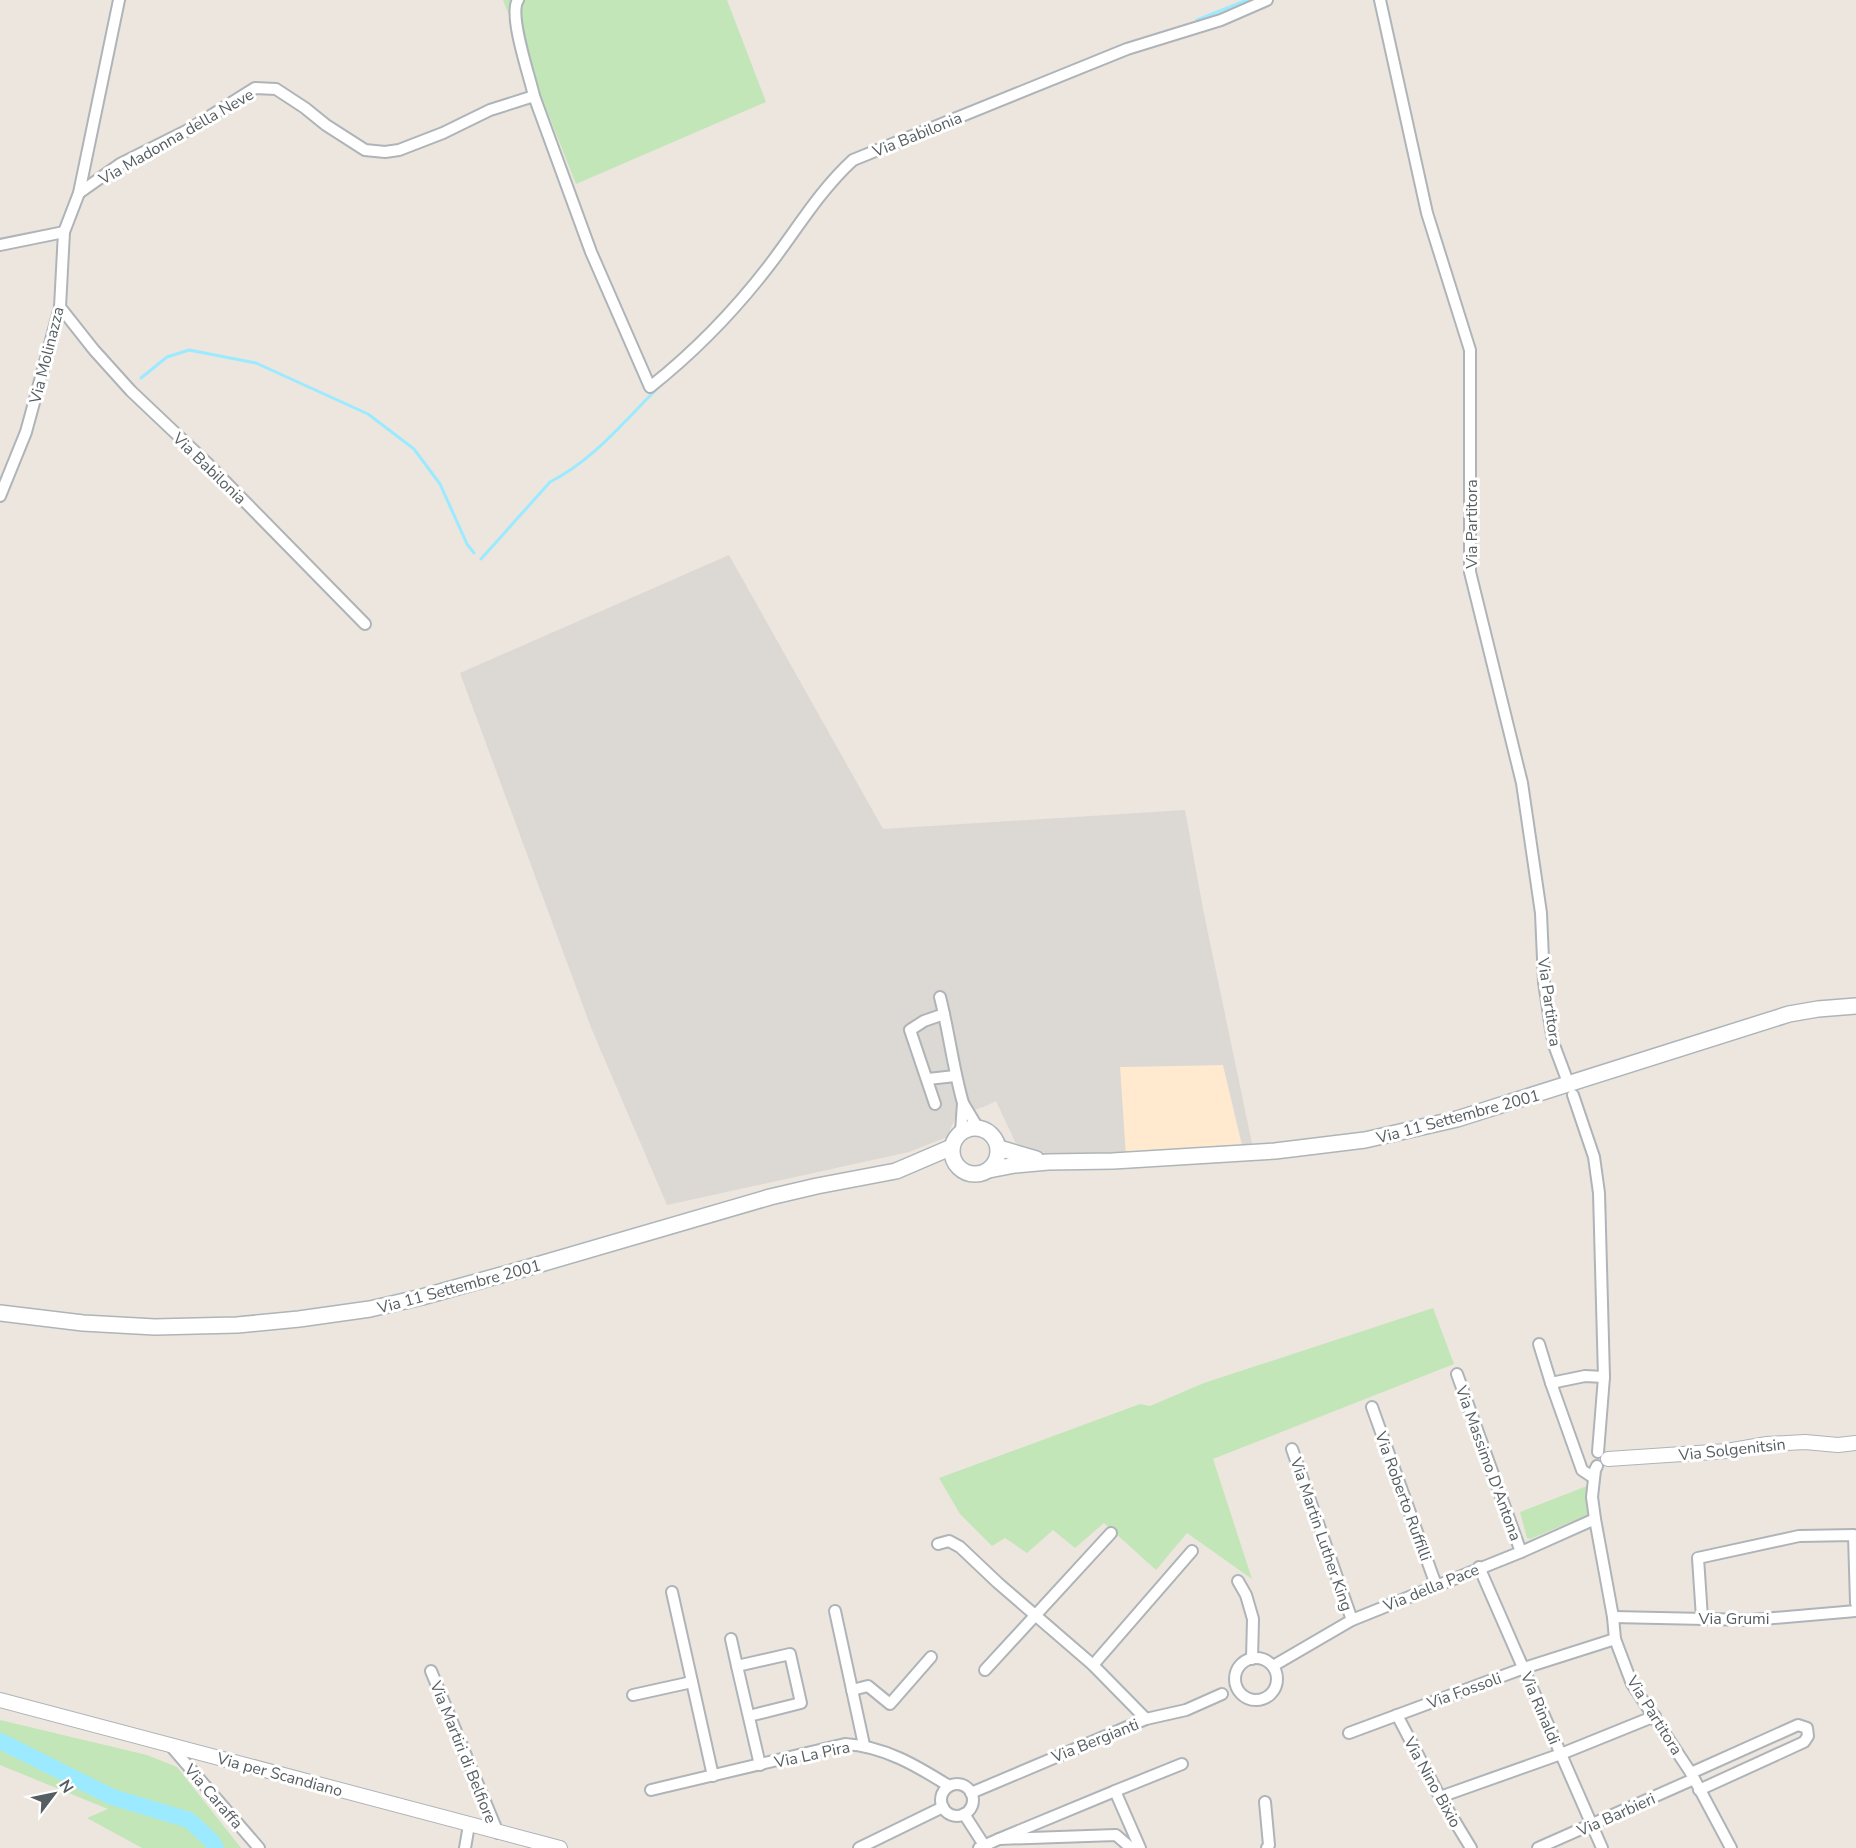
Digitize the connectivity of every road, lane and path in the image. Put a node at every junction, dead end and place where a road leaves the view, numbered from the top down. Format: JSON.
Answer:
{"nodes":[{"id":1,"x":119,"y":0,"type":"edge"},
{"id":2,"x":518,"y":0,"type":"edge"},
{"id":3,"x":1267,"y":0,"type":"edge"},
{"id":4,"x":1380,"y":0,"type":"edge"},
{"id":5,"x":534,"y":96,"type":"junction"},
{"id":6,"x":79,"y":193,"type":"junction"},
{"id":7,"x":64,"y":232,"type":"junction"},
{"id":8,"x":0,"y":245,"type":"edge"},
{"id":9,"x":60,"y":308,"type":"junction"},
{"id":10,"x":0,"y":496,"type":"edge"},
{"id":11,"x":365,"y":624,"type":"dead end"},
{"id":12,"x":940,"y":997,"type":"dead end"},
{"id":13,"x":1856,"y":1006,"type":"edge"},
{"id":14,"x":944,"y":1014,"type":"junction"},
{"id":15,"x":955,"y":1076,"type":"junction"},
{"id":16,"x":928,"y":1079,"type":"junction"},
{"id":17,"x":1571,"y":1090,"type":"junction"},
{"id":18,"x":963,"y":1103,"type":"junction"},
{"id":19,"x":935,"y":1104,"type":"dead end"},
{"id":20,"x":978,"y":1128,"type":"junction"},
{"id":21,"x":961,"y":1132,"type":"junction"},
{"id":22,"x":952,"y":1147,"type":"junction"},
{"id":23,"x":999,"y":1148,"type":"junction"},
{"id":24,"x":1048,"y":1161,"type":"junction"},
{"id":25,"x":957,"y":1165,"type":"junction"},
{"id":26,"x":907,"y":1167,"type":"junction"},
{"id":27,"x":989,"y":1170,"type":"junction"},
{"id":28,"x":0,"y":1313,"type":"edge"},
{"id":29,"x":1539,"y":1344,"type":"dead end"},
{"id":30,"x":1457,"y":1374,"type":"dead end"},
{"id":31,"x":1604,"y":1377,"type":"junction"},
{"id":32,"x":1551,"y":1383,"type":"junction"},
{"id":33,"x":1372,"y":1407,"type":"dead end"},
{"id":34,"x":1856,"y":1443,"type":"edge"},
{"id":35,"x":1292,"y":1449,"type":"dead end"},
{"id":36,"x":1599,"y":1464,"type":"junction"},
{"id":37,"x":1595,"y":1519,"type":"junction"},
{"id":38,"x":1111,"y":1533,"type":"dead end"},
{"id":39,"x":1855,"y":1535,"type":"edge"},
{"id":40,"x":938,"y":1544,"type":"dead end"},
{"id":41,"x":1192,"y":1551,"type":"dead end"},
{"id":42,"x":1521,"y":1551,"type":"junction"},
{"id":43,"x":1479,"y":1567,"type":"junction"},
{"id":44,"x":1238,"y":1581,"type":"dead end"},
{"id":45,"x":1436,"y":1585,"type":"junction"},
{"id":46,"x":672,"y":1592,"type":"dead end"},
{"id":47,"x":1856,"y":1603,"type":"edge"},
{"id":48,"x":835,"y":1611,"type":"dead end"},
{"id":49,"x":1856,"y":1611,"type":"edge"},
{"id":50,"x":1035,"y":1616,"type":"junction"},
{"id":51,"x":1613,"y":1617,"type":"junction"},
{"id":52,"x":1702,"y":1618,"type":"junction"},
{"id":53,"x":1352,"y":1620,"type":"junction"},
{"id":54,"x":731,"y":1639,"type":"dead end"},
{"id":55,"x":1615,"y":1639,"type":"junction"},
{"id":56,"x":931,"y":1657,"type":"dead end"},
{"id":57,"x":1252,"y":1659,"type":"junction"},
{"id":58,"x":1093,"y":1665,"type":"junction"},
{"id":59,"x":738,"y":1666,"type":"junction"},
{"id":60,"x":1273,"y":1666,"type":"junction"},
{"id":61,"x":1524,"y":1668,"type":"junction"},
{"id":62,"x":985,"y":1670,"type":"dead end"},
{"id":63,"x":431,"y":1671,"type":"dead end"},
{"id":64,"x":692,"y":1682,"type":"junction"},
{"id":65,"x":1237,"y":1684,"type":"junction"},
{"id":66,"x":852,"y":1690,"type":"junction"},
{"id":67,"x":633,"y":1695,"type":"dead end"},
{"id":68,"x":0,"y":1700,"type":"edge"},
{"id":69,"x":1397,"y":1714,"type":"junction"},
{"id":70,"x":749,"y":1716,"type":"junction"},
{"id":71,"x":1655,"y":1716,"type":"junction"},
{"id":72,"x":1146,"y":1719,"type":"junction"},
{"id":73,"x":1349,"y":1733,"type":"dead end"},
{"id":74,"x":169,"y":1744,"type":"junction"},
{"id":75,"x":864,"y":1745,"type":"junction"},
{"id":76,"x":1561,"y":1754,"type":"junction"},
{"id":77,"x":1182,"y":1764,"type":"dead end"},
{"id":78,"x":760,"y":1765,"type":"junction"},
{"id":79,"x":713,"y":1776,"type":"junction"},
{"id":80,"x":1695,"y":1781,"type":"junction"},
{"id":81,"x":949,"y":1786,"type":"junction"},
{"id":82,"x":651,"y":1790,"type":"dead end"},
{"id":83,"x":1115,"y":1791,"type":"junction"},
{"id":84,"x":971,"y":1793,"type":"junction"},
{"id":85,"x":1440,"y":1797,"type":"junction"},
{"id":86,"x":1265,"y":1802,"type":"dead end"},
{"id":87,"x":943,"y":1807,"type":"junction"},
{"id":88,"x":964,"y":1814,"type":"junction"},
{"id":89,"x":469,"y":1825,"type":"junction"},
{"id":90,"x":1592,"y":1825,"type":"junction"},
{"id":91,"x":498,"y":1833,"type":"junction"},
{"id":92,"x":999,"y":1839,"type":"junction"},
{"id":93,"x":981,"y":1847,"type":"edge"},
{"id":94,"x":259,"y":1848,"type":"edge"},
{"id":95,"x":465,"y":1848,"type":"edge"},
{"id":96,"x":560,"y":1848,"type":"edge"},
{"id":97,"x":859,"y":1848,"type":"edge"},
{"id":98,"x":1131,"y":1848,"type":"edge"},
{"id":99,"x":1140,"y":1848,"type":"edge"},
{"id":100,"x":1267,"y":1848,"type":"edge"},
{"id":101,"x":1471,"y":1848,"type":"edge"},
{"id":102,"x":1538,"y":1848,"type":"edge"},
{"id":103,"x":1602,"y":1848,"type":"edge"},
{"id":104,"x":1731,"y":1848,"type":"edge"}],
"edges":[{"from":1,"to":6,"type":"street","name":"Via Molinazza"},
{"from":2,"to":5,"type":"street"},
{"from":3,"to":5,"type":"street","name":"Via Babilonia"},
{"from":4,"to":17,"type":"street","name":"Via Partitora"},
{"from":5,"to":6,"type":"street","name":"Via Madonna della Neve"},
{"from":6,"to":7,"type":"street","name":"Via Molinazza"},
{"from":7,"to":8,"type":"street"},
{"from":7,"to":9,"type":"street","name":"Via Molinazza"},
{"from":9,"to":10,"type":"street","name":"Via Molinazza"},
{"from":9,"to":11,"type":"street","name":"Via Babilonia"},
{"from":12,"to":14,"type":"street"},
{"from":13,"to":17,"type":"main road","name":"Via 11 Settembre 2001"},
{"from":14,"to":15,"type":"street"},
{"from":14,"to":16,"type":"street"},
{"from":15,"to":16,"type":"street"},
{"from":15,"to":18,"type":"street"},
{"from":16,"to":19,"type":"street"},
{"from":17,"to":24,"type":"main road","name":"Via 11 Settembre 2001"},
{"from":17,"to":31,"type":"street","name":"Via Partitora"},
{"from":18,"to":20,"type":"street"},
{"from":18,"to":21,"type":"street"},
{"from":20,"to":21,"type":"main road"},
{"from":20,"to":23,"type":"main road","name":"Via 11 Settembre 2001"},
{"from":21,"to":22,"type":"main road"},
{"from":22,"to":25,"type":"main road"},
{"from":22,"to":26,"type":"main road","name":"Via 11 Settembre 2001"},
{"from":23,"to":24,"type":"main road","name":"Via 11 Settembre 2001"},
{"from":23,"to":27,"type":"main road"},
{"from":24,"to":27,"type":"main road","name":"Via 11 Settembre 2001"},
{"from":25,"to":26,"type":"main road","name":"Via 11 Settembre 2001"},
{"from":25,"to":27,"type":"main road","name":"Via 11 Settembre 2001"},
{"from":26,"to":28,"type":"main road","name":"Via 11 Settembre 2001"},
{"from":29,"to":32,"type":"street"},
{"from":30,"to":42,"type":"street","name":"Via Massimo D'Antona"},
{"from":31,"to":32,"type":"street"},
{"from":31,"to":36,"type":"street","name":"Via Partitora"},
{"from":32,"to":36,"type":"street"},
{"from":33,"to":45,"type":"street","name":"Via Roberto Ruffilli"},
{"from":34,"to":36,"type":"street","name":"Via Solgenitsin"},
{"from":35,"to":53,"type":"street","name":"Via Martin Luther King"},
{"from":36,"to":37,"type":"street","name":"Via Partitora"},
{"from":37,"to":42,"type":"street","name":"Via della Pace"},
{"from":37,"to":51,"type":"street","name":"Via Partitora"},
{"from":38,"to":50,"type":"street"},
{"from":39,"to":47,"type":"street"},
{"from":39,"to":52,"type":"street"},
{"from":40,"to":50,"type":"street"},
{"from":41,"to":58,"type":"street"},
{"from":42,"to":43,"type":"street","name":"Via della Pace"},
{"from":43,"to":45,"type":"street","name":"Via della Pace"},
{"from":43,"to":61,"type":"street","name":"Via Rinaldi"},
{"from":44,"to":57,"type":"street"},
{"from":45,"to":53,"type":"street","name":"Via della Pace"},
{"from":46,"to":64,"type":"street"},
{"from":48,"to":66,"type":"street","name":"Via La Pira"},
{"from":49,"to":52,"type":"street","name":"Via Grumi"},
{"from":50,"to":58,"type":"street"},
{"from":50,"to":62,"type":"street"},
{"from":51,"to":52,"type":"street","name":"Via Grumi"},
{"from":51,"to":55,"type":"street","name":"Via Partitora"},
{"from":53,"to":60,"type":"street","name":"Via della Pace"},
{"from":54,"to":59,"type":"street","name":"Via La Pira"},
{"from":55,"to":61,"type":"street","name":"Via Fossoli"},
{"from":55,"to":71,"type":"street","name":"Via Partitora"},
{"from":56,"to":66,"type":"street"},
{"from":57,"to":60,"type":"street"},
{"from":57,"to":65,"type":"street","name":"Via Bergianti"},
{"from":58,"to":72,"type":"street"},
{"from":59,"to":70,"type":"street","name":"Via La Pira"},
{"from":59,"to":70,"type":"street"},
{"from":60,"to":65,"type":"street"},
{"from":61,"to":69,"type":"street","name":"Via Fossoli"},
{"from":61,"to":76,"type":"street","name":"Via Rinaldi"},
{"from":63,"to":91,"type":"street","name":"Via Martiri di Belfiore"},
{"from":64,"to":67,"type":"street"},
{"from":64,"to":79,"type":"street"},
{"from":65,"to":72,"type":"street","name":"Via Bergianti"},
{"from":66,"to":75,"type":"street","name":"Via La Pira"},
{"from":68,"to":74,"type":"street","name":"Via per Scandiano"},
{"from":69,"to":73,"type":"street","name":"Via Fossoli"},
{"from":69,"to":85,"type":"street","name":"Via Nino Bixio"},
{"from":70,"to":78,"type":"street","name":"Via La Pira"},
{"from":71,"to":76,"type":"street"},
{"from":71,"to":80,"type":"street","name":"Via Partitora"},
{"from":72,"to":84,"type":"street","name":"Via Bergianti"},
{"from":74,"to":89,"type":"street","name":"Via per Scandiano"},
{"from":74,"to":94,"type":"street","name":"Via Caraffa"},
{"from":75,"to":78,"type":"street","name":"Via La Pira"},
{"from":75,"to":81,"type":"street","name":"Via La Pira"},
{"from":76,"to":85,"type":"street"},
{"from":76,"to":90,"type":"street","name":"Via Rinaldi"},
{"from":77,"to":83,"type":"street"},
{"from":78,"to":79,"type":"street","name":"Via La Pira"},
{"from":79,"to":82,"type":"street","name":"Via La Pira"},
{"from":80,"to":80,"type":"street"},
{"from":80,"to":90,"type":"street","name":"Via Barbieri"},
{"from":80,"to":104,"type":"street","name":"Via Partitora"},
{"from":81,"to":84,"type":"street"},
{"from":81,"to":87,"type":"street"},
{"from":83,"to":92,"type":"street"},
{"from":83,"to":99,"type":"street"},
{"from":84,"to":88,"type":"street"},
{"from":85,"to":101,"type":"street","name":"Via Nino Bixio"},
{"from":86,"to":100,"type":"street"},
{"from":87,"to":88,"type":"street"},
{"from":87,"to":97,"type":"street"},
{"from":88,"to":93,"type":"street"},
{"from":89,"to":91,"type":"street","name":"Via per Scandiano"},
{"from":89,"to":95,"type":"street"},
{"from":90,"to":102,"type":"street","name":"Via Barbieri"},
{"from":90,"to":103,"type":"street","name":"Via Rinaldi"},
{"from":91,"to":96,"type":"street","name":"Via per Scandiano"},
{"from":92,"to":93,"type":"street"},
{"from":92,"to":98,"type":"street"}]}
